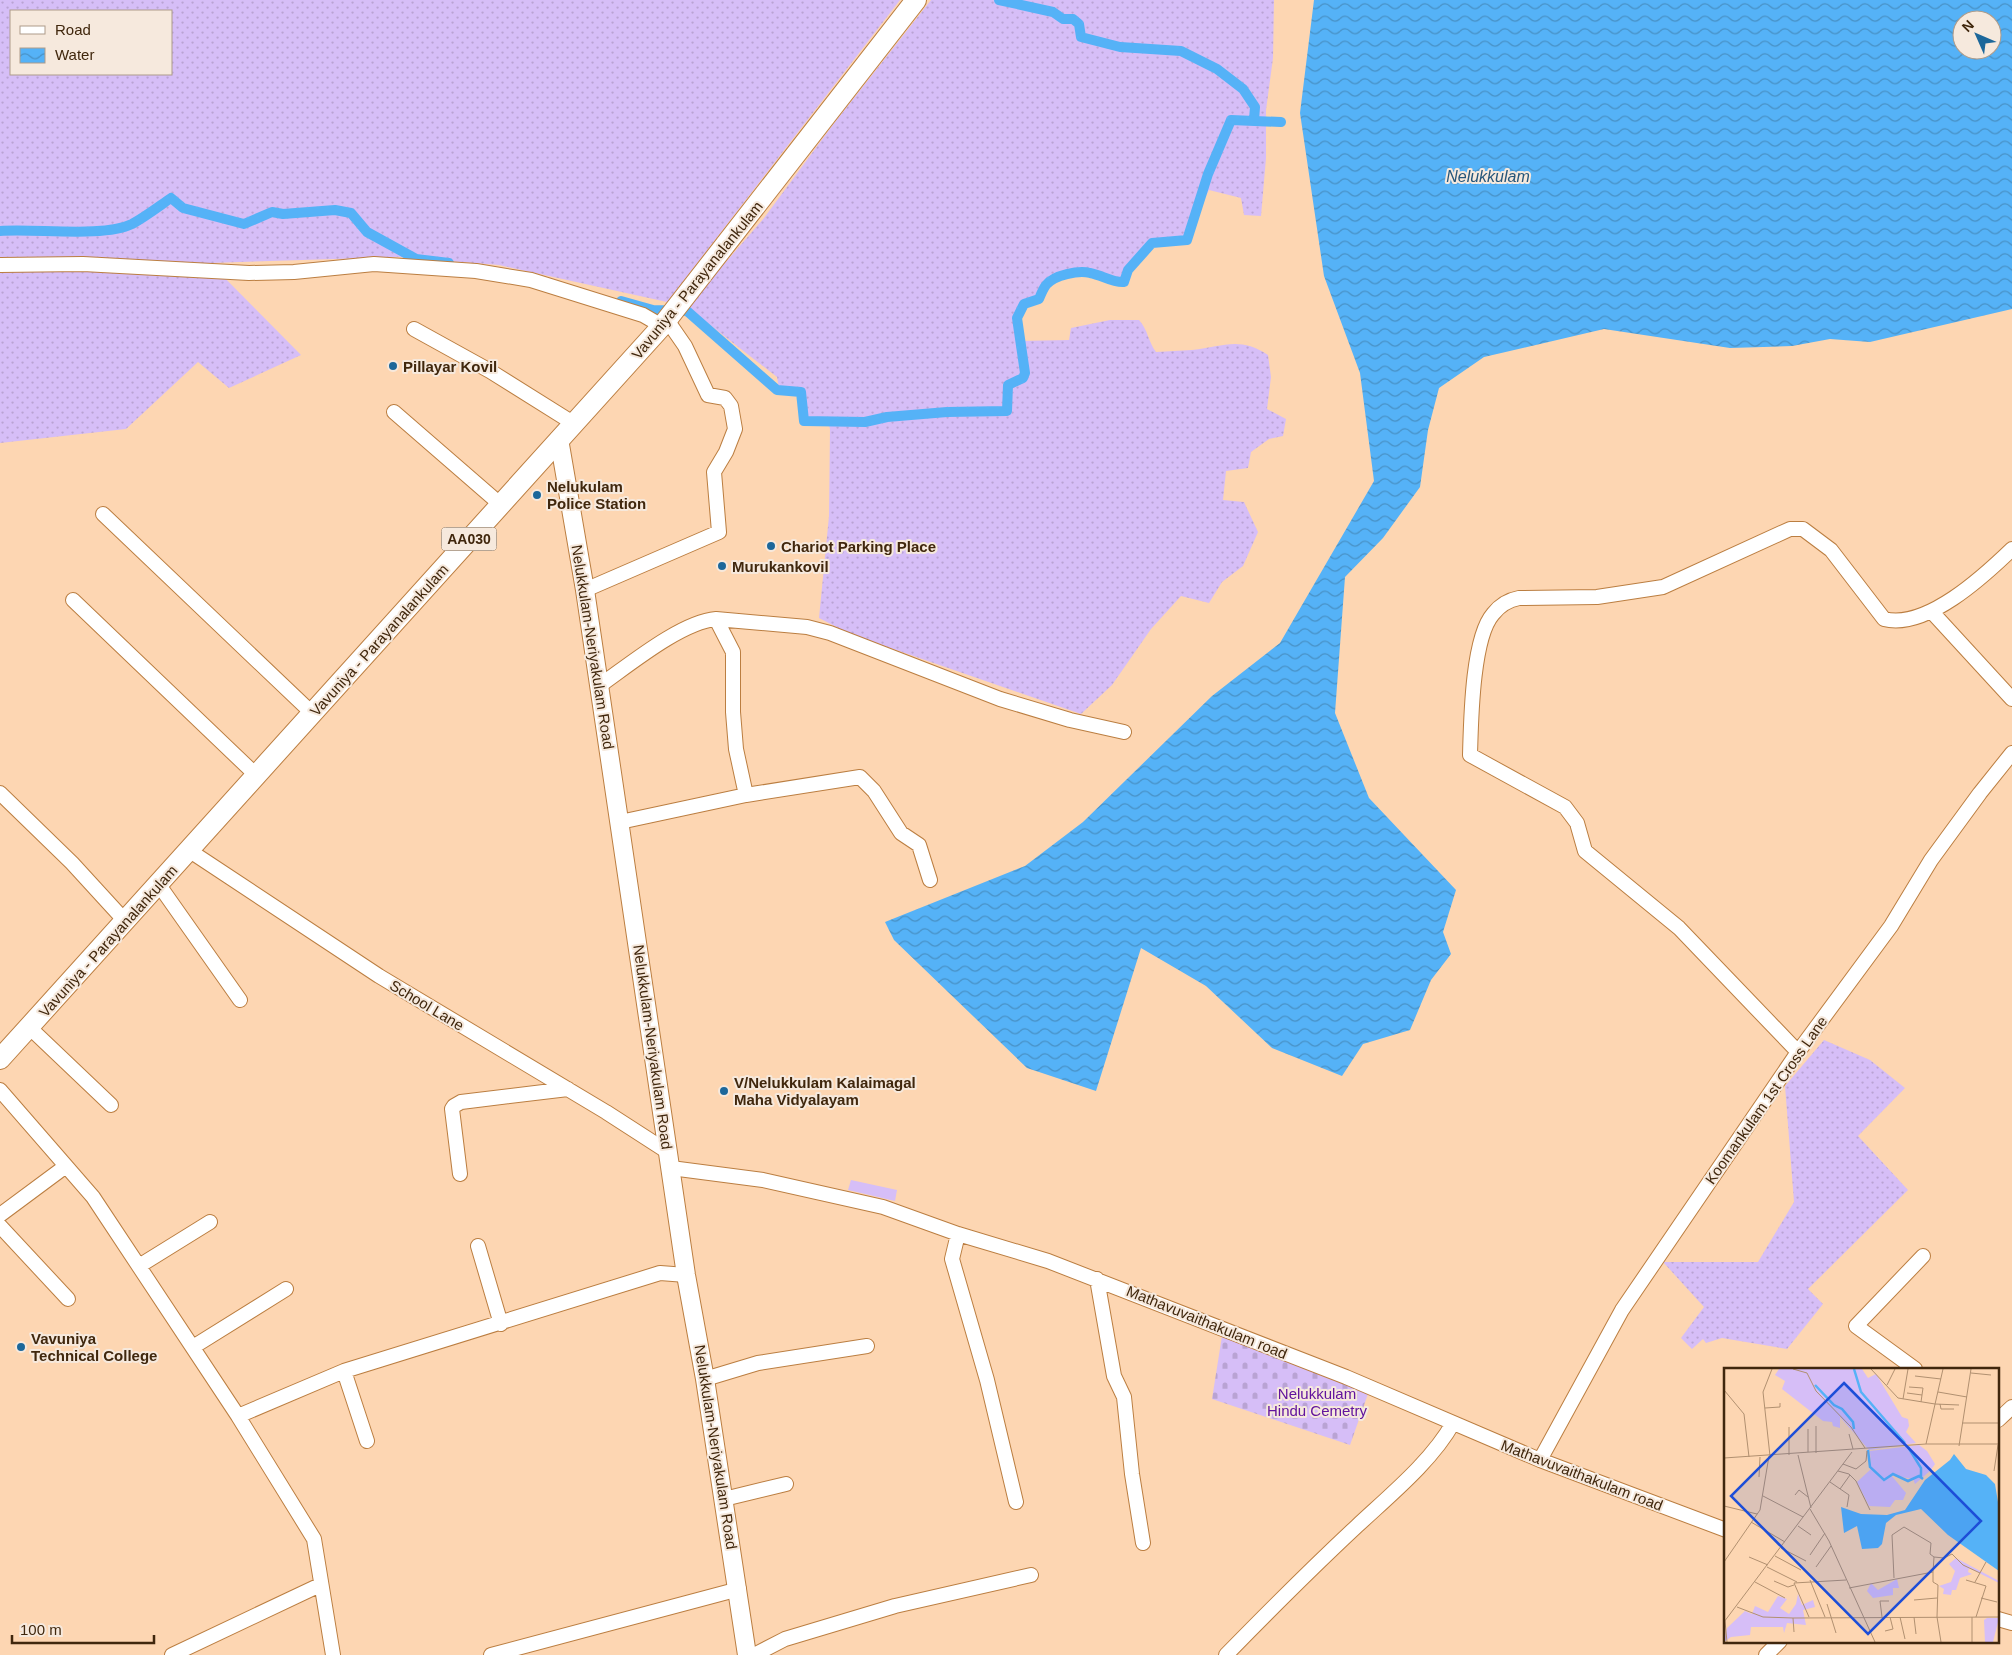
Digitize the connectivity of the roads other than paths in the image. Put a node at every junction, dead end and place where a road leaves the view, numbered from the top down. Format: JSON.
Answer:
{"nodes":[{"id":1,"x":916,"y":0,"type":"edge"},
{"id":2,"x":0,"y":265,"type":"edge"},
{"id":3,"x":665,"y":323,"type":"junction"},
{"id":4,"x":414,"y":329,"type":"dead end"},
{"id":5,"x":394,"y":412,"type":"dead end"},
{"id":6,"x":573,"y":423,"type":"junction"},
{"id":7,"x":558,"y":440,"type":"junction"},
{"id":8,"x":500,"y":504,"type":"junction"},
{"id":9,"x":103,"y":514,"type":"dead end"},
{"id":10,"x":2012,"y":549,"type":"edge"},
{"id":11,"x":584,"y":590,"type":"junction"},
{"id":12,"x":73,"y":600,"type":"dead end"},
{"id":13,"x":1932,"y":612,"type":"junction"},
{"id":14,"x":716,"y":619,"type":"junction"},
{"id":15,"x":599,"y":686,"type":"junction"},
{"id":16,"x":2012,"y":699,"type":"edge"},
{"id":17,"x":313,"y":714,"type":"junction"},
{"id":18,"x":1124,"y":732,"type":"dead end"},
{"id":19,"x":2012,"y":753,"type":"edge"},
{"id":20,"x":257,"y":776,"type":"junction"},
{"id":21,"x":0,"y":793,"type":"edge"},
{"id":22,"x":746,"y":795,"type":"junction"},
{"id":23,"x":620,"y":822,"type":"junction"},
{"id":24,"x":190,"y":851,"type":"junction"},
{"id":25,"x":930,"y":880,"type":"dead end"},
{"id":26,"x":159,"y":885,"type":"junction"},
{"id":27,"x":126,"y":922,"type":"junction"},
{"id":28,"x":240,"y":1000,"type":"dead end"},
{"id":29,"x":29,"y":1028,"type":"junction"},
{"id":30,"x":1798,"y":1052,"type":"junction"},
{"id":31,"x":0,"y":1059,"type":"edge"},
{"id":32,"x":568,"y":1089,"type":"junction"},
{"id":33,"x":0,"y":1090,"type":"edge"},
{"id":34,"x":111,"y":1105,"type":"dead end"},
{"id":35,"x":670,"y":1160,"type":"junction"},
{"id":36,"x":66,"y":1166,"type":"junction"},
{"id":37,"x":460,"y":1174,"type":"dead end"},
{"id":38,"x":0,"y":1214,"type":"edge"},
{"id":39,"x":210,"y":1222,"type":"dead end"},
{"id":40,"x":0,"y":1226,"type":"edge"},
{"id":41,"x":958,"y":1234,"type":"junction"},
{"id":42,"x":478,"y":1246,"type":"dead end"},
{"id":43,"x":1923,"y":1256,"type":"dead end"},
{"id":44,"x":139,"y":1266,"type":"junction"},
{"id":45,"x":686,"y":1275,"type":"junction"},
{"id":46,"x":1097,"y":1279,"type":"junction"},
{"id":47,"x":286,"y":1289,"type":"dead end"},
{"id":48,"x":68,"y":1299,"type":"dead end"},
{"id":49,"x":501,"y":1324,"type":"junction"},
{"id":50,"x":867,"y":1346,"type":"dead end"},
{"id":51,"x":193,"y":1347,"type":"junction"},
{"id":52,"x":1913,"y":1368,"type":"edge"},
{"id":53,"x":344,"y":1371,"type":"junction"},
{"id":54,"x":705,"y":1379,"type":"junction"},
{"id":55,"x":2012,"y":1406,"type":"edge"},
{"id":56,"x":238,"y":1416,"type":"junction"},
{"id":57,"x":2000,"y":1418,"type":"edge"},
{"id":58,"x":1453,"y":1423,"type":"junction"},
{"id":59,"x":367,"y":1441,"type":"dead end"},
{"id":60,"x":1540,"y":1460,"type":"junction"},
{"id":61,"x":786,"y":1484,"type":"dead end"},
{"id":62,"x":724,"y":1499,"type":"junction"},
{"id":63,"x":1016,"y":1502,"type":"dead end"},
{"id":64,"x":1724,"y":1529,"type":"edge"},
{"id":65,"x":1143,"y":1543,"type":"dead end"},
{"id":66,"x":1031,"y":1575,"type":"dead end"},
{"id":67,"x":320,"y":1585,"type":"junction"},
{"id":68,"x":739,"y":1589,"type":"junction"},
{"id":69,"x":1779,"y":1642,"type":"edge"},
{"id":70,"x":172,"y":1655,"type":"edge"},
{"id":71,"x":333,"y":1655,"type":"edge"},
{"id":72,"x":491,"y":1655,"type":"edge"},
{"id":73,"x":748,"y":1655,"type":"edge"},
{"id":74,"x":754,"y":1655,"type":"edge"},
{"id":75,"x":1226,"y":1655,"type":"edge"},
{"id":76,"x":1766,"y":1655,"type":"edge"}],
"edges":[{"from":1,"to":3,"type":"highway","name":"Vavuniya - Parayanalankulam","number":"AA030"},
{"from":2,"to":3,"type":"street"},
{"from":3,"to":6,"type":"highway","name":"Vavuniya - Parayanalankulam","number":"AA030"},
{"from":3,"to":11,"type":"street"},
{"from":4,"to":6,"type":"street"},
{"from":5,"to":8,"type":"street"},
{"from":6,"to":7,"type":"highway","name":"Vavuniya - Parayanalankulam","number":"AA030"},
{"from":7,"to":8,"type":"highway","name":"Vavuniya - Parayanalankulam","number":"AA030"},
{"from":7,"to":11,"type":"main road","name":"Nelukkulam-Neriyakulam Road"},
{"from":8,"to":17,"type":"highway","name":"Vavuniya - Parayanalankulam","number":"AA030"},
{"from":9,"to":17,"type":"street"},
{"from":10,"to":13,"type":"street"},
{"from":11,"to":15,"type":"main road","name":"Nelukkulam-Neriyakulam Road"},
{"from":12,"to":20,"type":"street"},
{"from":13,"to":16,"type":"street"},
{"from":13,"to":30,"type":"street"},
{"from":14,"to":15,"type":"street"},
{"from":14,"to":18,"type":"street"},
{"from":14,"to":22,"type":"street"},
{"from":15,"to":23,"type":"main road","name":"Nelukkulam-Neriyakulam Road"},
{"from":17,"to":20,"type":"highway","name":"Vavuniya - Parayanalankulam","number":"AA030"},
{"from":19,"to":30,"type":"street","name":"Koomankulam 1st Cross Lane"},
{"from":20,"to":24,"type":"highway","name":"Vavuniya - Parayanalankulam","number":"AA030"},
{"from":21,"to":27,"type":"street"},
{"from":22,"to":23,"type":"street"},
{"from":22,"to":25,"type":"street"},
{"from":23,"to":35,"type":"main road","name":"Nelukkulam-Neriyakulam Road"},
{"from":24,"to":26,"type":"highway","name":"Vavuniya - Parayanalankulam","number":"AA030"},
{"from":24,"to":32,"type":"street","name":"School Lane"},
{"from":26,"to":27,"type":"highway","name":"Vavuniya - Parayanalankulam","number":"AA030"},
{"from":26,"to":28,"type":"street"},
{"from":27,"to":29,"type":"highway","name":"Vavuniya - Parayanalankulam","number":"AA030"},
{"from":29,"to":31,"type":"highway","name":"Vavuniya - Parayanalankulam","number":"AA030"},
{"from":29,"to":34,"type":"street"},
{"from":30,"to":60,"type":"street","name":"Koomankulam 1st Cross Lane"},
{"from":32,"to":35,"type":"street","name":"School Lane"},
{"from":32,"to":37,"type":"street"},
{"from":33,"to":36,"type":"street"},
{"from":35,"to":41,"type":"street","name":"Mathavuvaithakulam road"},
{"from":35,"to":45,"type":"main road","name":"Nelukkulam-Neriyakulam Road"},
{"from":36,"to":38,"type":"street"},
{"from":36,"to":44,"type":"street"},
{"from":39,"to":44,"type":"street"},
{"from":40,"to":48,"type":"street"},
{"from":41,"to":46,"type":"street","name":"Mathavuvaithakulam road"},
{"from":41,"to":63,"type":"street"},
{"from":42,"to":49,"type":"street"},
{"from":43,"to":52,"type":"street"},
{"from":44,"to":51,"type":"street"},
{"from":45,"to":49,"type":"street"},
{"from":45,"to":54,"type":"main road","name":"Nelukkulam-Neriyakulam Road"},
{"from":46,"to":58,"type":"street","name":"Mathavuvaithakulam road"},
{"from":46,"to":65,"type":"street"},
{"from":47,"to":51,"type":"street"},
{"from":49,"to":53,"type":"street"},
{"from":50,"to":54,"type":"street"},
{"from":51,"to":56,"type":"street"},
{"from":53,"to":56,"type":"street"},
{"from":53,"to":59,"type":"street"},
{"from":54,"to":62,"type":"main road","name":"Nelukkulam-Neriyakulam Road"},
{"from":55,"to":57,"type":"street"},
{"from":56,"to":67,"type":"street"},
{"from":58,"to":60,"type":"street","name":"Mathavuvaithakulam road"},
{"from":58,"to":75,"type":"street"},
{"from":60,"to":64,"type":"street","name":"Mathavuvaithakulam road"},
{"from":61,"to":62,"type":"street"},
{"from":62,"to":68,"type":"main road","name":"Nelukkulam-Neriyakulam Road"},
{"from":66,"to":74,"type":"street"},
{"from":67,"to":70,"type":"street"},
{"from":67,"to":71,"type":"street"},
{"from":68,"to":72,"type":"street"},
{"from":68,"to":73,"type":"main road","name":"Nelukkulam-Neriyakulam Road"},
{"from":69,"to":76,"type":"street"}]}
